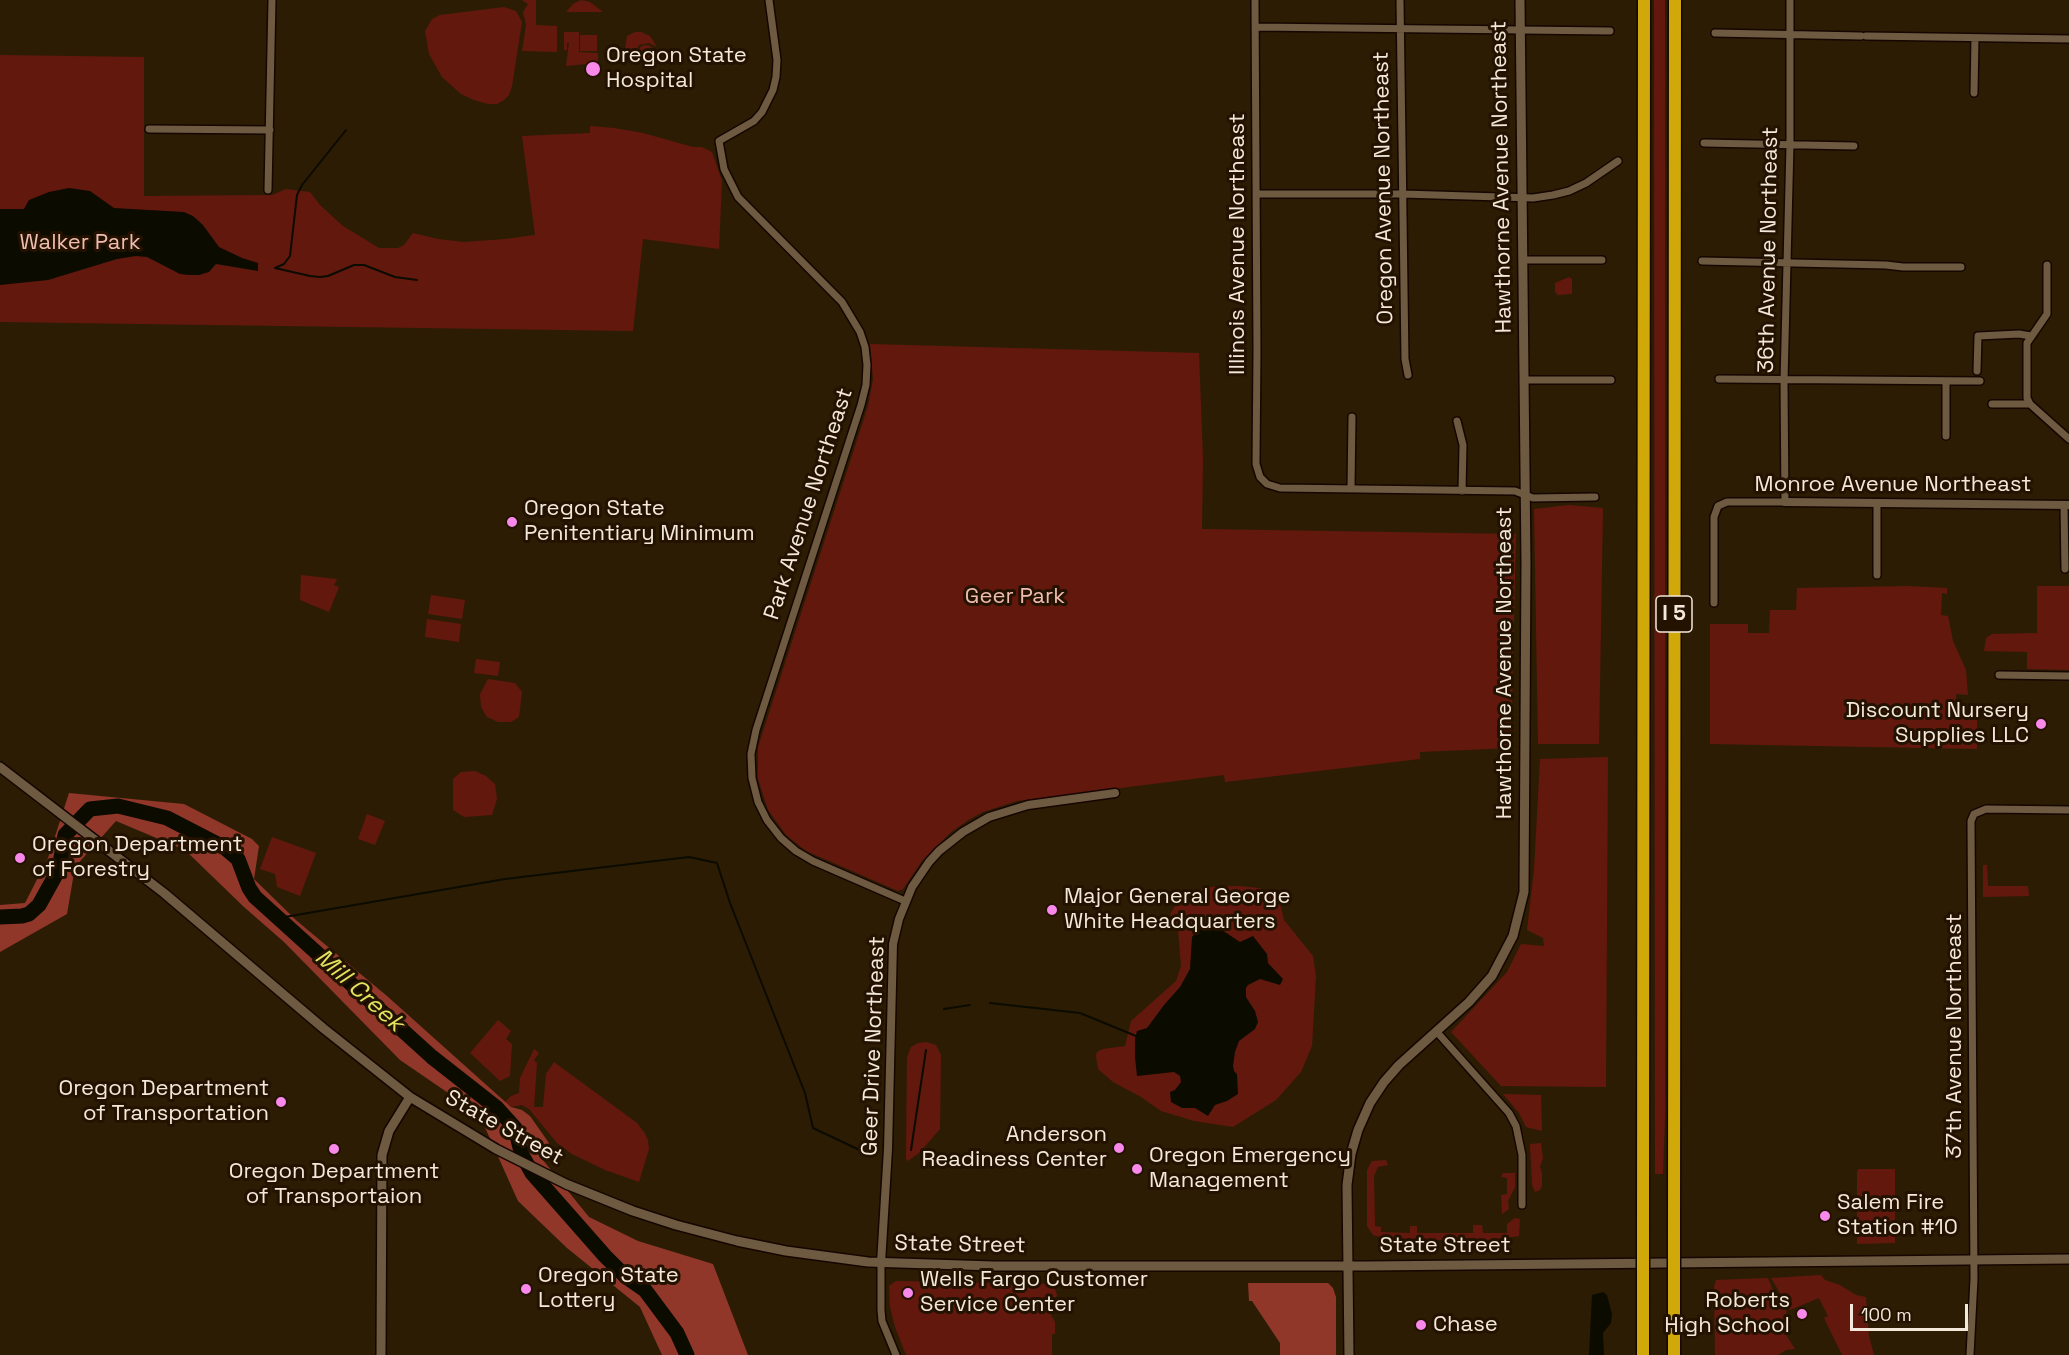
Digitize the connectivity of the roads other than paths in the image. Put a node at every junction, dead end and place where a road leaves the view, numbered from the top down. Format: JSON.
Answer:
{"nodes":[{"id":1,"x":272,"y":0,"type":"edge"},
{"id":2,"x":769,"y":0,"type":"edge"},
{"id":3,"x":1255,"y":0,"type":"edge"},
{"id":4,"x":1400,"y":0,"type":"edge"},
{"id":5,"x":1520,"y":0,"type":"edge"},
{"id":6,"x":1644,"y":0,"type":"edge"},
{"id":7,"x":1675,"y":0,"type":"edge"},
{"id":8,"x":1790,"y":0,"type":"edge"},
{"id":9,"x":1255,"y":27,"type":"junction"},
{"id":10,"x":1400,"y":29,"type":"junction"},
{"id":11,"x":1520,"y":30,"type":"junction"},
{"id":12,"x":1610,"y":31,"type":"dead end"},
{"id":13,"x":1715,"y":33,"type":"dead end"},
{"id":14,"x":1790,"y":34,"type":"junction"},
{"id":15,"x":1974,"y":38,"type":"junction"},
{"id":16,"x":2069,"y":39,"type":"edge"},
{"id":17,"x":1974,"y":93,"type":"dead end"},
{"id":18,"x":149,"y":129,"type":"dead end"},
{"id":19,"x":270,"y":130,"type":"junction"},
{"id":20,"x":1704,"y":143,"type":"dead end"},
{"id":21,"x":1790,"y":145,"type":"junction"},
{"id":22,"x":1854,"y":146,"type":"dead end"},
{"id":23,"x":1618,"y":161,"type":"dead end"},
{"id":24,"x":268,"y":190,"type":"dead end"},
{"id":25,"x":1256,"y":194,"type":"junction"},
{"id":26,"x":1403,"y":194,"type":"junction"},
{"id":27,"x":1522,"y":198,"type":"junction"},
{"id":28,"x":1522,"y":260,"type":"junction"},
{"id":29,"x":1602,"y":260,"type":"dead end"},
{"id":30,"x":1702,"y":261,"type":"dead end"},
{"id":31,"x":1787,"y":263,"type":"junction"},
{"id":32,"x":2047,"y":266,"type":"dead end"},
{"id":33,"x":1961,"y":267,"type":"dead end"},
{"id":34,"x":2031,"y":336,"type":"junction"},
{"id":35,"x":1977,"y":371,"type":"dead end"},
{"id":36,"x":1408,"y":375,"type":"dead end"},
{"id":37,"x":1524,"y":380,"type":"junction"},
{"id":38,"x":1611,"y":380,"type":"dead end"},
{"id":39,"x":1719,"y":380,"type":"dead end"},
{"id":40,"x":1784,"y":381,"type":"junction"},
{"id":41,"x":1946,"y":381,"type":"junction"},
{"id":42,"x":1980,"y":381,"type":"dead end"},
{"id":43,"x":1992,"y":404,"type":"dead end"},
{"id":44,"x":2030,"y":404,"type":"junction"},
{"id":45,"x":1352,"y":417,"type":"dead end"},
{"id":46,"x":1457,"y":421,"type":"dead end"},
{"id":47,"x":1946,"y":436,"type":"dead end"},
{"id":48,"x":2069,"y":439,"type":"edge"},
{"id":49,"x":1351,"y":488,"type":"junction"},
{"id":50,"x":1462,"y":491,"type":"junction"},
{"id":51,"x":1524,"y":494,"type":"junction"},
{"id":52,"x":1595,"y":497,"type":"dead end"},
{"id":53,"x":1785,"y":502,"type":"junction"},
{"id":54,"x":1877,"y":503,"type":"junction"},
{"id":55,"x":2067,"y":504,"type":"edge"},
{"id":56,"x":2065,"y":569,"type":"dead end"},
{"id":57,"x":1877,"y":575,"type":"dead end"},
{"id":58,"x":1714,"y":603,"type":"dead end"},
{"id":59,"x":1999,"y":675,"type":"dead end"},
{"id":60,"x":2069,"y":676,"type":"edge"},
{"id":61,"x":0,"y":767,"type":"edge"},
{"id":62,"x":1115,"y":793,"type":"dead end"},
{"id":63,"x":2069,"y":810,"type":"edge"},
{"id":64,"x":905,"y":901,"type":"junction"},
{"id":65,"x":1436,"y":1031,"type":"junction"},
{"id":66,"x":410,"y":1097,"type":"junction"},
{"id":67,"x":1522,"y":1205,"type":"dead end"},
{"id":68,"x":2069,"y":1259,"type":"edge"},
{"id":69,"x":1974,"y":1260,"type":"junction"},
{"id":70,"x":881,"y":1263,"type":"junction"},
{"id":71,"x":1348,"y":1266,"type":"junction"},
{"id":72,"x":381,"y":1355,"type":"edge"},
{"id":73,"x":896,"y":1355,"type":"edge"},
{"id":74,"x":1349,"y":1355,"type":"edge"},
{"id":75,"x":1643,"y":1355,"type":"edge"},
{"id":76,"x":1674,"y":1355,"type":"edge"},
{"id":77,"x":1970,"y":1355,"type":"edge"}],
"edges":[{"from":1,"to":19,"type":"street"},
{"from":2,"to":64,"type":"street","name":"Park Avenue Northeast"},
{"from":3,"to":9,"type":"street","name":"Illinois Avenue Northeast"},
{"from":4,"to":10,"type":"street","name":"Oregon Avenue Northeast"},
{"from":5,"to":11,"type":"main road","name":"Hawthorne Avenue Northeast"},
{"from":6,"to":75,"type":"highway","number":"I 5","bridge":true},
{"from":7,"to":76,"type":"highway","number":"I 5","bridge":true},
{"from":8,"to":14,"type":"street","name":"36th Avenue Northeast"},
{"from":9,"to":10,"type":"street"},
{"from":9,"to":25,"type":"street","name":"Illinois Avenue Northeast"},
{"from":10,"to":11,"type":"street"},
{"from":10,"to":26,"type":"street","name":"Oregon Avenue Northeast"},
{"from":11,"to":12,"type":"street"},
{"from":11,"to":27,"type":"main road","name":"Hawthorne Avenue Northeast"},
{"from":13,"to":14,"type":"street"},
{"from":14,"to":15,"type":"street"},
{"from":14,"to":21,"type":"street","name":"36th Avenue Northeast"},
{"from":15,"to":16,"type":"street"},
{"from":15,"to":17,"type":"street"},
{"from":18,"to":19,"type":"street"},
{"from":19,"to":24,"type":"street"},
{"from":20,"to":21,"type":"street"},
{"from":21,"to":22,"type":"street"},
{"from":21,"to":31,"type":"street","name":"36th Avenue Northeast"},
{"from":23,"to":27,"type":"street"},
{"from":25,"to":26,"type":"street"},
{"from":25,"to":49,"type":"street","name":"Illinois Avenue Northeast"},
{"from":26,"to":27,"type":"street"},
{"from":26,"to":36,"type":"street","name":"Oregon Avenue Northeast"},
{"from":27,"to":28,"type":"main road","name":"Hawthorne Avenue Northeast"},
{"from":28,"to":29,"type":"street"},
{"from":28,"to":37,"type":"main road","name":"Hawthorne Avenue Northeast"},
{"from":30,"to":31,"type":"street"},
{"from":31,"to":33,"type":"street"},
{"from":31,"to":40,"type":"street","name":"36th Avenue Northeast"},
{"from":32,"to":34,"type":"street"},
{"from":34,"to":35,"type":"street"},
{"from":34,"to":44,"type":"street"},
{"from":37,"to":38,"type":"street"},
{"from":37,"to":51,"type":"main road","name":"Hawthorne Avenue Northeast"},
{"from":39,"to":40,"type":"street"},
{"from":40,"to":41,"type":"street"},
{"from":40,"to":53,"type":"street","name":"36th Avenue Northeast"},
{"from":41,"to":42,"type":"street"},
{"from":41,"to":47,"type":"street"},
{"from":43,"to":44,"type":"street"},
{"from":44,"to":48,"type":"street"},
{"from":45,"to":49,"type":"street"},
{"from":46,"to":50,"type":"street"},
{"from":49,"to":50,"type":"street"},
{"from":50,"to":51,"type":"street"},
{"from":51,"to":52,"type":"street"},
{"from":51,"to":65,"type":"main road","name":"Hawthorne Avenue Northeast"},
{"from":53,"to":54,"type":"street","name":"Monroe Avenue Northeast"},
{"from":53,"to":58,"type":"street","name":"Monroe Avenue Northeast"},
{"from":54,"to":55,"type":"street","name":"Monroe Avenue Northeast"},
{"from":54,"to":57,"type":"street"},
{"from":55,"to":56,"type":"street"},
{"from":59,"to":60,"type":"street"},
{"from":61,"to":66,"type":"main road","name":"State Street"},
{"from":62,"to":64,"type":"street","name":"Geer Drive Northeast"},
{"from":63,"to":69,"type":"street","name":"37th Avenue Northeast"},
{"from":64,"to":70,"type":"street","name":"Geer Drive Northeast"},
{"from":65,"to":67,"type":"street"},
{"from":65,"to":71,"type":"main road","name":"Hawthorne Avenue Northeast"},
{"from":66,"to":70,"type":"main road","name":"State Street"},
{"from":66,"to":72,"type":"main road"},
{"from":68,"to":69,"type":"main road","name":"State Street"},
{"from":69,"to":71,"type":"main road","name":"State Street"},
{"from":69,"to":77,"type":"street","name":"37th Avenue Northeast"},
{"from":70,"to":71,"type":"main road","name":"State Street"},
{"from":70,"to":73,"type":"street"},
{"from":71,"to":74,"type":"main road","name":"Hawthorne Avenue Northeast"}]}
